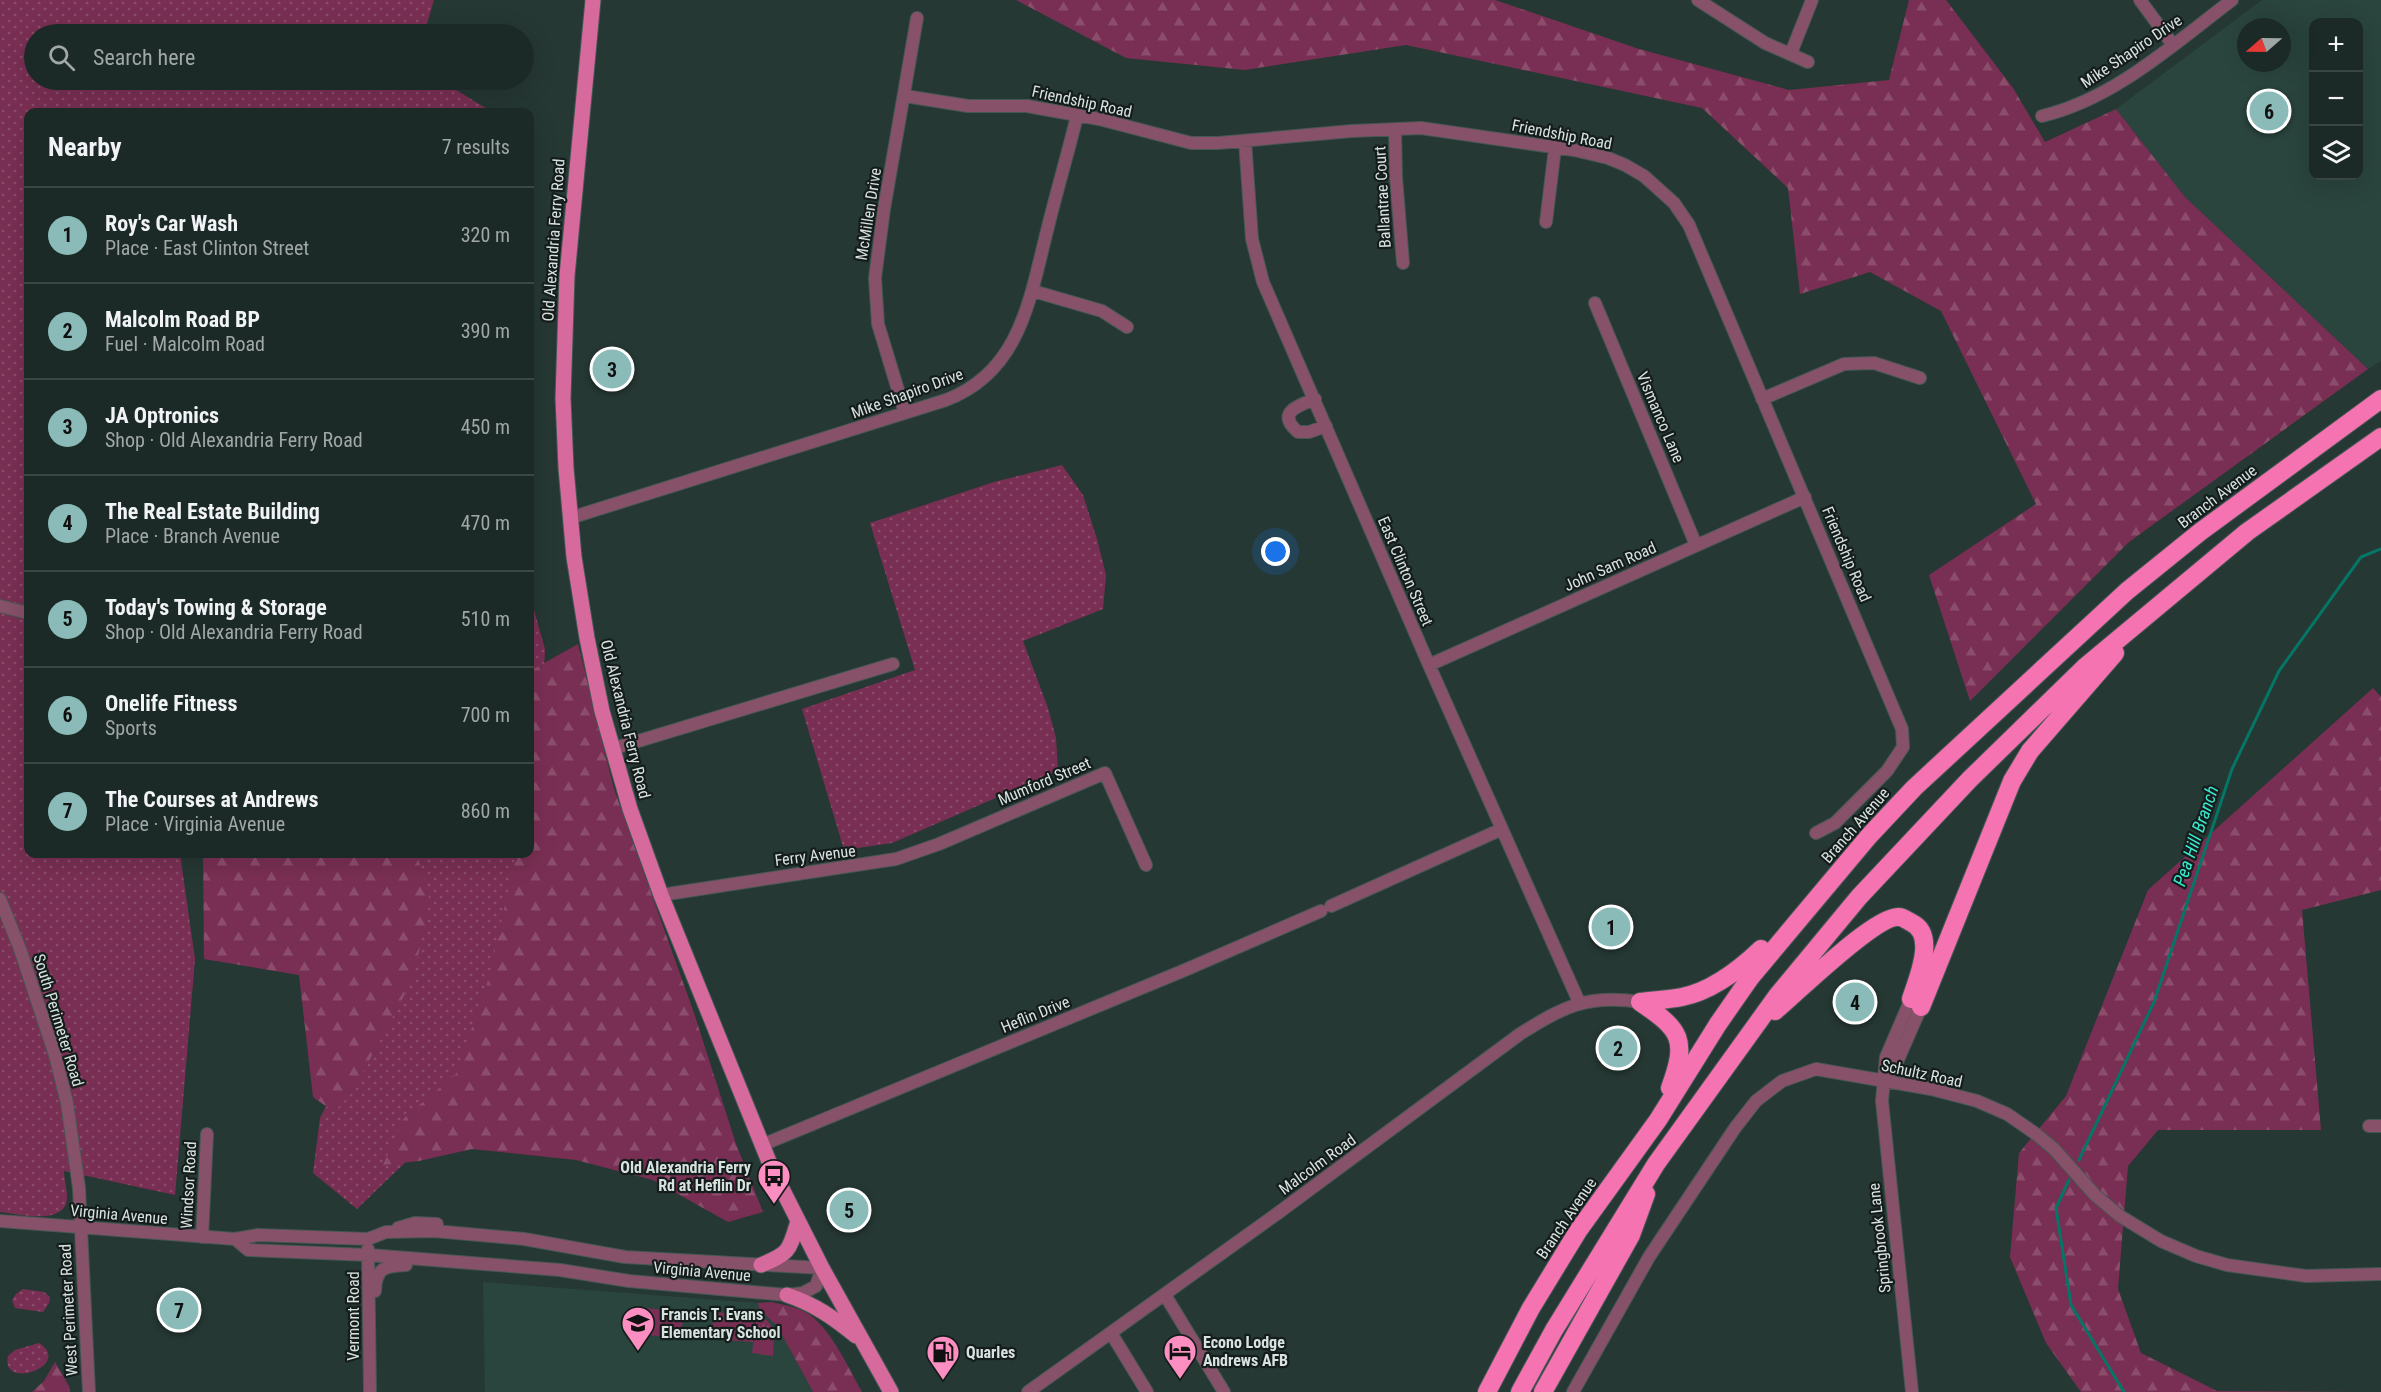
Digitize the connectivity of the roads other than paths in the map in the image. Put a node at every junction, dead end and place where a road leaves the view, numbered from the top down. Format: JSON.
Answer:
{"nodes":[{"id":1,"x":593,"y":0,"type":"edge"},
{"id":2,"x":1698,"y":0,"type":"edge"},
{"id":3,"x":1812,"y":0,"type":"edge"},
{"id":4,"x":2140,"y":0,"type":"edge"},
{"id":5,"x":2232,"y":0,"type":"edge"},
{"id":6,"x":917,"y":18,"type":"dead end"},
{"id":7,"x":2173,"y":45,"type":"junction"},
{"id":8,"x":1791,"y":54,"type":"junction"},
{"id":9,"x":1808,"y":62,"type":"dead end"},
{"id":10,"x":905,"y":96,"type":"junction"},
{"id":11,"x":1077,"y":116,"type":"junction"},
{"id":12,"x":2042,"y":116,"type":"dead end"},
{"id":13,"x":1395,"y":129,"type":"junction"},
{"id":14,"x":1245,"y":141,"type":"junction"},
{"id":15,"x":1555,"y":148,"type":"junction"},
{"id":16,"x":1546,"y":222,"type":"dead end"},
{"id":17,"x":1403,"y":263,"type":"dead end"},
{"id":18,"x":1033,"y":291,"type":"junction"},
{"id":19,"x":1595,"y":303,"type":"dead end"},
{"id":20,"x":1127,"y":327,"type":"dead end"},
{"id":21,"x":1920,"y":378,"type":"dead end"},
{"id":22,"x":1315,"y":399,"type":"junction"},
{"id":23,"x":1762,"y":399,"type":"junction"},
{"id":24,"x":2381,"y":399,"type":"edge"},
{"id":25,"x":905,"y":413,"type":"junction"},
{"id":26,"x":1326,"y":426,"type":"junction"},
{"id":27,"x":2381,"y":437,"type":"edge"},
{"id":28,"x":1805,"y":498,"type":"junction"},
{"id":29,"x":570,"y":518,"type":"junction"},
{"id":30,"x":1696,"y":545,"type":"junction"},
{"id":31,"x":0,"y":606,"type":"edge"},
{"id":32,"x":2151,"y":611,"type":"junction"},
{"id":33,"x":24,"y":612,"type":"edge"},
{"id":34,"x":893,"y":664,"type":"dead end"},
{"id":35,"x":1429,"y":665,"type":"junction"},
{"id":36,"x":612,"y":749,"type":"junction"},
{"id":37,"x":1502,"y":829,"type":"junction"},
{"id":38,"x":969,"y":831,"type":"joint"},
{"id":39,"x":1816,"y":833,"type":"dead end"},
{"id":40,"x":1146,"y":865,"type":"dead end"},
{"id":41,"x":1830,"y":883,"type":"junction"},
{"id":42,"x":662,"y":894,"type":"junction"},
{"id":43,"x":0,"y":899,"type":"edge"},
{"id":44,"x":1579,"y":1002,"type":"junction"},
{"id":45,"x":1640,"y":1002,"type":"junction"},
{"id":46,"x":1916,"y":1003,"type":"junction"},
{"id":47,"x":1750,"y":1031,"type":"junction"},
{"id":48,"x":1883,"y":1081,"type":"junction"},
{"id":49,"x":1658,"y":1120,"type":"junction"},
{"id":50,"x":207,"y":1134,"type":"dead end"},
{"id":51,"x":762,"y":1145,"type":"junction"},
{"id":52,"x":1656,"y":1164,"type":"junction"},
{"id":53,"x":0,"y":1221,"type":"edge"},
{"id":54,"x":798,"y":1221,"type":"junction"},
{"id":55,"x":81,"y":1226,"type":"junction"},
{"id":56,"x":202,"y":1238,"type":"junction"},
{"id":57,"x":235,"y":1239,"type":"junction"},
{"id":58,"x":368,"y":1239,"type":"junction"},
{"id":59,"x":369,"y":1255,"type":"junction"},
{"id":60,"x":419,"y":1260,"type":"junction"},
{"id":61,"x":761,"y":1264,"type":"junction"},
{"id":62,"x":822,"y":1268,"type":"junction"},
{"id":63,"x":2381,"y":1274,"type":"edge"},
{"id":64,"x":1165,"y":1295,"type":"junction"},
{"id":65,"x":787,"y":1296,"type":"junction"},
{"id":66,"x":369,"y":1311,"type":"junction"},
{"id":67,"x":1112,"y":1333,"type":"junction"},
{"id":68,"x":862,"y":1340,"type":"junction"},
{"id":69,"x":89,"y":1392,"type":"edge"},
{"id":70,"x":370,"y":1392,"type":"edge"},
{"id":71,"x":891,"y":1392,"type":"edge"},
{"id":72,"x":1028,"y":1392,"type":"edge"},
{"id":73,"x":1147,"y":1392,"type":"edge"},
{"id":74,"x":1224,"y":1392,"type":"edge"},
{"id":75,"x":1487,"y":1392,"type":"edge"},
{"id":76,"x":1520,"y":1392,"type":"edge"},
{"id":77,"x":1543,"y":1392,"type":"edge"},
{"id":78,"x":1573,"y":1392,"type":"edge"},
{"id":79,"x":1912,"y":1392,"type":"edge"}],
"edges":[{"from":1,"to":29,"type":"main road","name":"Old Alexandria Ferry Road"},
{"from":2,"to":8,"type":"street"},
{"from":3,"to":8,"type":"street"},
{"from":4,"to":7,"type":"street"},
{"from":5,"to":7,"type":"street","name":"Mike Shapiro Drive"},
{"from":6,"to":10,"type":"street","name":"McMillen Drive"},
{"from":7,"to":12,"type":"street","name":"Mike Shapiro Drive"},
{"from":8,"to":9,"type":"street"},
{"from":10,"to":11,"type":"street","name":"Friendship Road"},
{"from":10,"to":25,"type":"street","name":"McMillen Drive"},
{"from":11,"to":14,"type":"street","name":"Friendship Road"},
{"from":11,"to":18,"type":"street","name":"Mike Shapiro Drive"},
{"from":13,"to":14,"type":"street","name":"Friendship Road"},
{"from":13,"to":15,"type":"street","name":"Friendship Road"},
{"from":13,"to":17,"type":"street","name":"Ballantrae Court"},
{"from":14,"to":22,"type":"street","name":"East Clinton Street"},
{"from":15,"to":16,"type":"street"},
{"from":15,"to":23,"type":"street","name":"Friendship Road"},
{"from":18,"to":20,"type":"street"},
{"from":18,"to":25,"type":"street","name":"Mike Shapiro Drive"},
{"from":19,"to":30,"type":"street","name":"Vismanco Lane"},
{"from":21,"to":23,"type":"street"},
{"from":22,"to":26,"type":"street","name":"East Clinton Street"},
{"from":22,"to":26,"type":"street"},
{"from":23,"to":28,"type":"street","name":"Friendship Road"},
{"from":24,"to":41,"type":"highway","name":"Branch Avenue"},
{"from":25,"to":29,"type":"street","name":"Mike Shapiro Drive"},
{"from":26,"to":35,"type":"street","name":"East Clinton Street"},
{"from":27,"to":32,"type":"highway"},
{"from":28,"to":30,"type":"street","name":"John Sam Road"},
{"from":28,"to":39,"type":"street","name":"Friendship Road"},
{"from":29,"to":36,"type":"main road","name":"Old Alexandria Ferry Road"},
{"from":30,"to":35,"type":"street","name":"John Sam Road"},
{"from":31,"to":33,"type":"street"},
{"from":32,"to":46,"type":"highway"},
{"from":32,"to":47,"type":"highway"},
{"from":34,"to":36,"type":"street"},
{"from":35,"to":37,"type":"street","name":"East Clinton Street"},
{"from":36,"to":42,"type":"main road","name":"Old Alexandria Ferry Road"},
{"from":37,"to":44,"type":"street","name":"East Clinton Street"},
{"from":37,"to":51,"type":"street","name":"Heflin Drive"},
{"from":38,"to":40,"type":"street","name":"Mumford Street"},
{"from":38,"to":42,"type":"street","name":"Ferry Avenue"},
{"from":41,"to":45,"type":"highway"},
{"from":41,"to":49,"type":"highway","name":"Branch Avenue"},
{"from":42,"to":51,"type":"main road","name":"Old Alexandria Ferry Road"},
{"from":43,"to":55,"type":"street","name":"South Perimeter Road"},
{"from":44,"to":45,"type":"street","name":"Malcolm Road"},
{"from":44,"to":64,"type":"street","name":"Malcolm Road"},
{"from":45,"to":49,"type":"highway"},
{"from":46,"to":47,"type":"highway"},
{"from":46,"to":48,"type":"street"},
{"from":47,"to":52,"type":"highway"},
{"from":48,"to":63,"type":"street","name":"Schultz Road"},
{"from":48,"to":78,"type":"street","name":"Schultz Road"},
{"from":48,"to":79,"type":"street","name":"Springbrook Lane"},
{"from":49,"to":75,"type":"highway","name":"Branch Avenue"},
{"from":50,"to":56,"type":"street","name":"Windsor Road"},
{"from":51,"to":54,"type":"main road","name":"Old Alexandria Ferry Road"},
{"from":52,"to":76,"type":"highway"},
{"from":52,"to":77,"type":"highway"},
{"from":53,"to":55,"type":"street","name":"Virginia Avenue"},
{"from":54,"to":61,"type":"main road"},
{"from":54,"to":62,"type":"main road","name":"Old Alexandria Ferry Road"},
{"from":55,"to":56,"type":"street","name":"Virginia Avenue"},
{"from":55,"to":69,"type":"street","name":"West Perimeter Road"},
{"from":56,"to":57,"type":"street","name":"Virginia Avenue"},
{"from":57,"to":58,"type":"street","name":"Virginia Avenue"},
{"from":57,"to":59,"type":"street","name":"Virginia Avenue"},
{"from":58,"to":59,"type":"street","name":"Vermont Road"},
{"from":58,"to":61,"type":"street","name":"Virginia Avenue"},
{"from":59,"to":60,"type":"street","name":"Virginia Avenue"},
{"from":59,"to":66,"type":"street","name":"Vermont Road"},
{"from":60,"to":65,"type":"street","name":"Virginia Avenue"},
{"from":60,"to":66,"type":"street"},
{"from":61,"to":62,"type":"street","name":"Virginia Avenue"},
{"from":62,"to":65,"type":"street","name":"Virginia Avenue"},
{"from":62,"to":68,"type":"main road","name":"Old Alexandria Ferry Road"},
{"from":64,"to":67,"type":"street","name":"Malcolm Road"},
{"from":64,"to":74,"type":"street"},
{"from":65,"to":68,"type":"main road"},
{"from":66,"to":70,"type":"street","name":"Vermont Road"},
{"from":67,"to":72,"type":"street","name":"Malcolm Road"},
{"from":67,"to":73,"type":"street"},
{"from":68,"to":71,"type":"main road","name":"Old Alexandria Ferry Road"}]}
